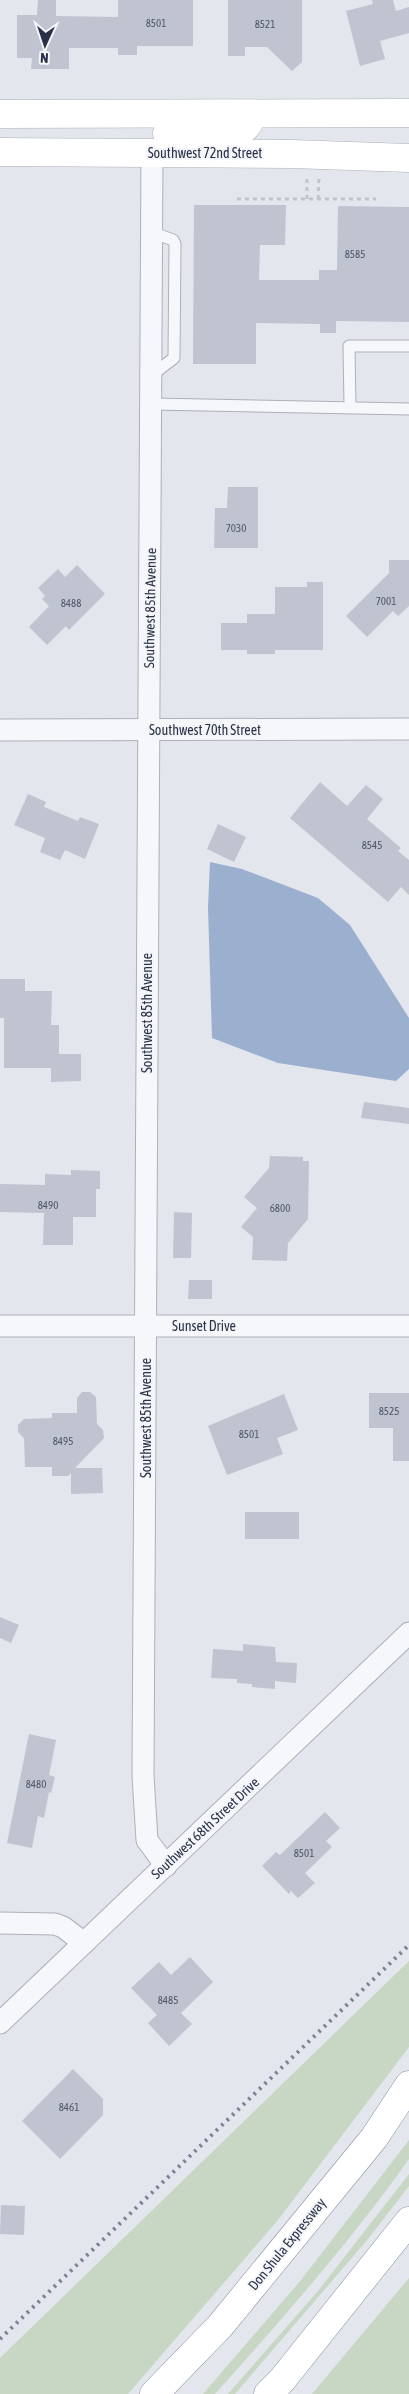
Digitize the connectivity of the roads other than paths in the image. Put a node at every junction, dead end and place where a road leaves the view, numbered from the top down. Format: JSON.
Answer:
{"nodes":[{"id":1,"x":409,"y":113,"type":"edge"},
{"id":2,"x":0,"y":114,"type":"edge"},
{"id":3,"x":253,"y":114,"type":"junction"},
{"id":4,"x":0,"y":152,"type":"edge"},
{"id":5,"x":152,"y":153,"type":"junction"},
{"id":6,"x":409,"y":158,"type":"edge"},
{"id":7,"x":409,"y":346,"type":"edge"},
{"id":8,"x":152,"y":404,"type":"junction"},
{"id":9,"x":350,"y":407,"type":"junction"},
{"id":10,"x":409,"y":409,"type":"edge"},
{"id":11,"x":409,"y":729,"type":"edge"},
{"id":12,"x":0,"y":730,"type":"edge"},
{"id":13,"x":149,"y":730,"type":"junction"},
{"id":14,"x":0,"y":1326,"type":"edge"},
{"id":15,"x":146,"y":1326,"type":"junction"},
{"id":16,"x":409,"y":1326,"type":"edge"},
{"id":17,"x":409,"y":1633,"type":"edge"},
{"id":18,"x":166,"y":1866,"type":"junction"},
{"id":19,"x":0,"y":1923,"type":"edge"},
{"id":20,"x":84,"y":1943,"type":"junction"},
{"id":21,"x":0,"y":2023,"type":"edge"},
{"id":22,"x":409,"y":2085,"type":"edge"},
{"id":23,"x":409,"y":2221,"type":"edge"},
{"id":24,"x":154,"y":2394,"type":"edge"},
{"id":25,"x":268,"y":2394,"type":"edge"}],
"edges":[{"from":1,"to":3,"type":"main road"},
{"from":2,"to":3,"type":"main road"},
{"from":3,"to":5,"type":"main road"},
{"from":4,"to":5,"type":"main road","name":"Southwest 72nd Street"},
{"from":5,"to":6,"type":"main road","name":"Southwest 72nd Street"},
{"from":5,"to":8,"type":"street","name":"Southwest 85th Avenue"},
{"from":7,"to":9,"type":"lane"},
{"from":8,"to":9,"type":"lane"},
{"from":8,"to":13,"type":"street","name":"Southwest 85th Avenue"},
{"from":9,"to":10,"type":"lane"},
{"from":11,"to":13,"type":"street","name":"Southwest 70th Street"},
{"from":12,"to":13,"type":"street","name":"Southwest 70th Street"},
{"from":13,"to":15,"type":"street","name":"Southwest 85th Avenue"},
{"from":14,"to":15,"type":"street","name":"Sunset Drive"},
{"from":15,"to":16,"type":"street","name":"Sunset Drive"},
{"from":15,"to":18,"type":"street","name":"Southwest 85th Avenue"},
{"from":17,"to":18,"type":"street","name":"Southwest 68th Street Drive"},
{"from":18,"to":20,"type":"street","name":"Southwest 68th Street Drive"},
{"from":19,"to":20,"type":"street"},
{"from":20,"to":21,"type":"street","name":"Southwest 68th Street Drive"},
{"from":22,"to":24,"type":"main road","name":"Don Shula Expressway"},
{"from":23,"to":25,"type":"main road"}]}
